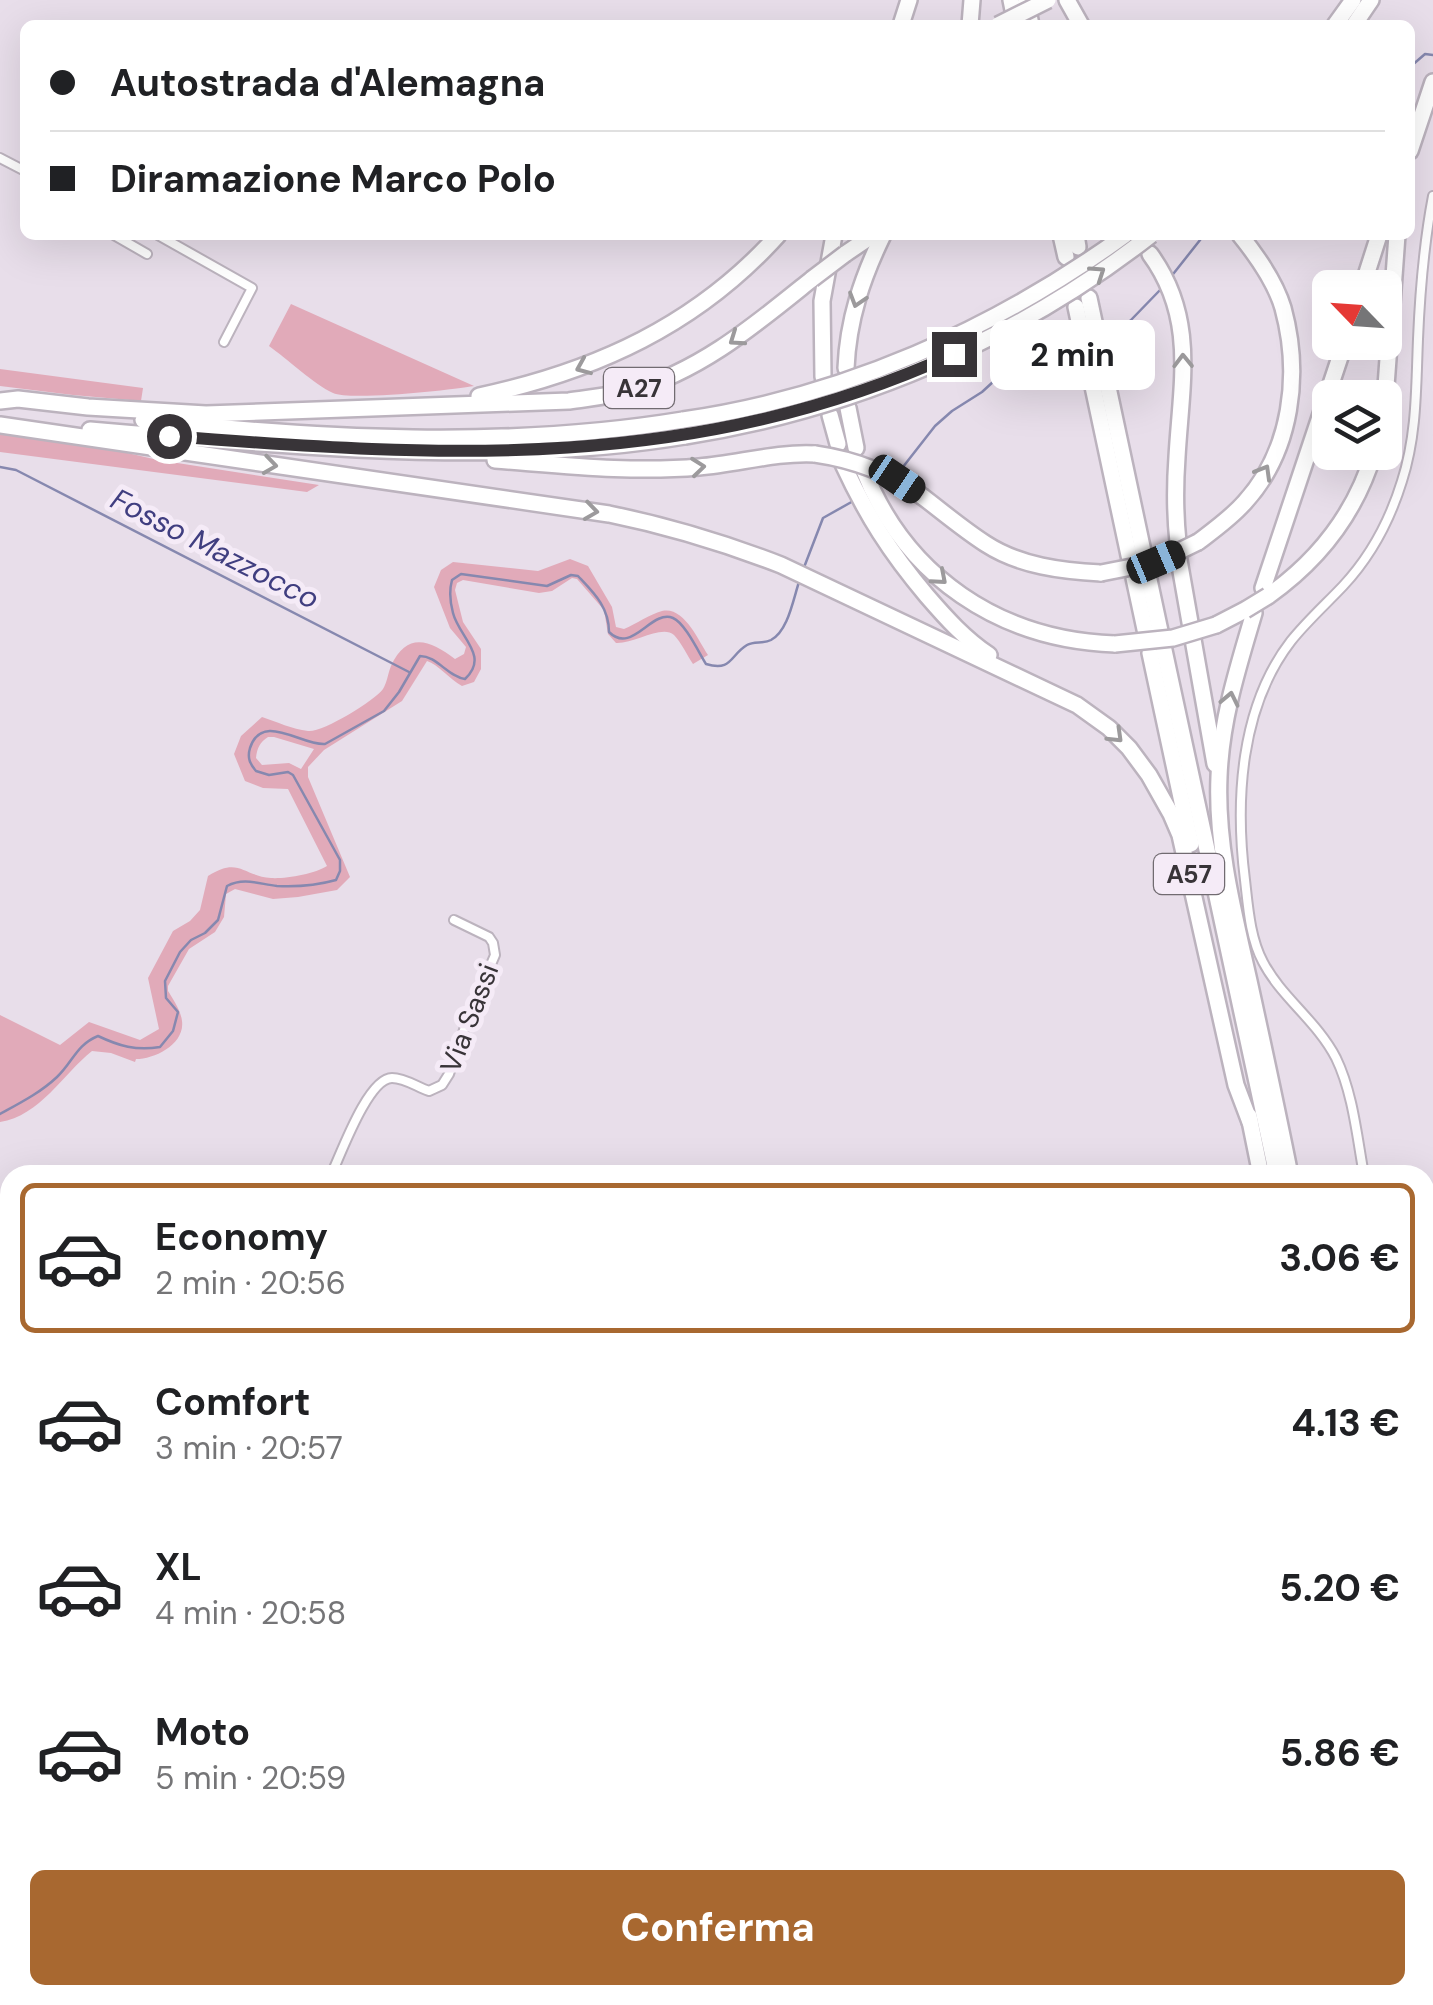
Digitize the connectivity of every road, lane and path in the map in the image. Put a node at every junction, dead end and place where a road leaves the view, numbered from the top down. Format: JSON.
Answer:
{"nodes":[{"id":1,"x":1048,"y":0,"type":"edge"},
{"id":2,"x":1008,"y":20,"type":"edge"},
{"id":3,"x":1433,"y":82,"type":"edge"},
{"id":4,"x":1415,"y":136,"type":"edge"},
{"id":5,"x":1433,"y":196,"type":"edge"},
{"id":6,"x":123,"y":240,"type":"edge"},
{"id":7,"x":167,"y":240,"type":"edge"},
{"id":8,"x":773,"y":240,"type":"edge"},
{"id":9,"x":833,"y":240,"type":"edge"},
{"id":10,"x":868,"y":240,"type":"edge"},
{"id":11,"x":874,"y":240,"type":"edge"},
{"id":12,"x":1117,"y":240,"type":"edge"},
{"id":13,"x":1144,"y":240,"type":"edge"},
{"id":14,"x":1244,"y":240,"type":"edge"},
{"id":15,"x":1377,"y":240,"type":"edge"},
{"id":16,"x":1397,"y":240,"type":"edge"},
{"id":17,"x":147,"y":254,"type":"dead end"},
{"id":18,"x":1150,"y":254,"type":"dead end"},
{"id":19,"x":1368,"y":270,"type":"edge"},
{"id":20,"x":1083,"y":302,"type":"dead end"},
{"id":21,"x":224,"y":342,"type":"dead end"},
{"id":22,"x":1339,"y":360,"type":"edge"},
{"id":23,"x":846,"y":368,"type":"dead end"},
{"id":24,"x":823,"y":376,"type":"dead end"},
{"id":25,"x":1386,"y":380,"type":"edge"},
{"id":26,"x":0,"y":402,"type":"edge"},
{"id":27,"x":434,"y":406,"type":"junction"},
{"id":28,"x":848,"y":408,"type":"dead end"},
{"id":29,"x":830,"y":415,"type":"dead end"},
{"id":30,"x":0,"y":422,"type":"edge"},
{"id":31,"x":684,"y":428,"type":"junction"},
{"id":32,"x":266,"y":436,"type":"junction"},
{"id":33,"x":838,"y":444,"type":"dead end"},
{"id":34,"x":856,"y":448,"type":"dead end"},
{"id":35,"x":426,"y":452,"type":"junction"},
{"id":36,"x":844,"y":464,"type":"dead end"},
{"id":37,"x":1367,"y":470,"type":"edge"},
{"id":38,"x":871,"y":506,"type":"junction"},
{"id":39,"x":1178,"y":542,"type":"dead end"},
{"id":40,"x":1137,"y":558,"type":"dead end"},
{"id":41,"x":1179,"y":560,"type":"dead end"},
{"id":42,"x":1141,"y":576,"type":"dead end"},
{"id":43,"x":1265,"y":592,"type":"junction"},
{"id":44,"x":1250,"y":612,"type":"junction"},
{"id":45,"x":1153,"y":632,"type":"dead end"},
{"id":46,"x":1035,"y":684,"type":"junction"},
{"id":47,"x":1219,"y":788,"type":"junction"},
{"id":48,"x":454,"y":920,"type":"dead end"},
{"id":49,"x":1250,"y":1122,"type":"junction"},
{"id":50,"x":335,"y":1165,"type":"edge"},
{"id":51,"x":1259,"y":1165,"type":"edge"},
{"id":52,"x":1275,"y":1165,"type":"edge"},
{"id":53,"x":1288,"y":1165,"type":"edge"},
{"id":54,"x":1362,"y":1165,"type":"edge"}],
"edges":[{"from":1,"to":2,"type":"highway","bridge":true},
{"from":3,"to":4,"type":"highway"},
{"from":5,"to":54,"type":"street"},
{"from":6,"to":17,"type":"street"},
{"from":7,"to":21,"type":"street"},
{"from":8,"to":27,"type":"highway","number":"A27","one_way":true},
{"from":9,"to":24,"type":"highway"},
{"from":10,"to":27,"type":"highway","number":"A27","one_way":true,"bridge":true},
{"from":11,"to":23,"type":"highway","one_way":true},
{"from":12,"to":31,"type":"highway","bridge":true},
{"from":31,"to":13,"type":"highway","one_way":true,"bridge":true},
{"from":35,"to":14,"type":"highway","one_way":true,"bridge":true},
{"from":15,"to":19,"type":"highway"},
{"from":16,"to":25,"type":"highway"},
{"from":39,"to":18,"type":"highway","one_way":true},
{"from":20,"to":40,"type":"highway"},
{"from":22,"to":43,"type":"highway"},
{"from":26,"to":27,"type":"highway","number":"A27"},
{"from":26,"to":32,"type":"highway","number":"A27"},
{"from":28,"to":34,"type":"highway"},
{"from":29,"to":33,"type":"highway"},
{"from":30,"to":32,"type":"highway"},
{"from":30,"to":46,"type":"highway","one_way":true},
{"from":31,"to":32,"type":"highway"},
{"from":31,"to":35,"type":"highway"},
{"from":32,"to":35,"type":"highway"},
{"from":36,"to":38,"type":"highway","number":"A57"},
{"from":37,"to":43,"type":"highway"},
{"from":38,"to":44,"type":"highway","one_way":true,"bridge":true},
{"from":38,"to":46,"type":"highway","number":"A57"},
{"from":41,"to":47,"type":"highway"},
{"from":42,"to":45,"type":"highway"},
{"from":43,"to":44,"type":"highway","bridge":true},
{"from":47,"to":44,"type":"highway","one_way":true},
{"from":46,"to":49,"type":"highway","number":"A57","one_way":true},
{"from":47,"to":53,"type":"highway"},
{"from":48,"to":50,"type":"street","name":"Via Sassi"},
{"from":49,"to":51,"type":"highway","number":"A57"},
{"from":49,"to":52,"type":"highway","number":"A57"}]}
